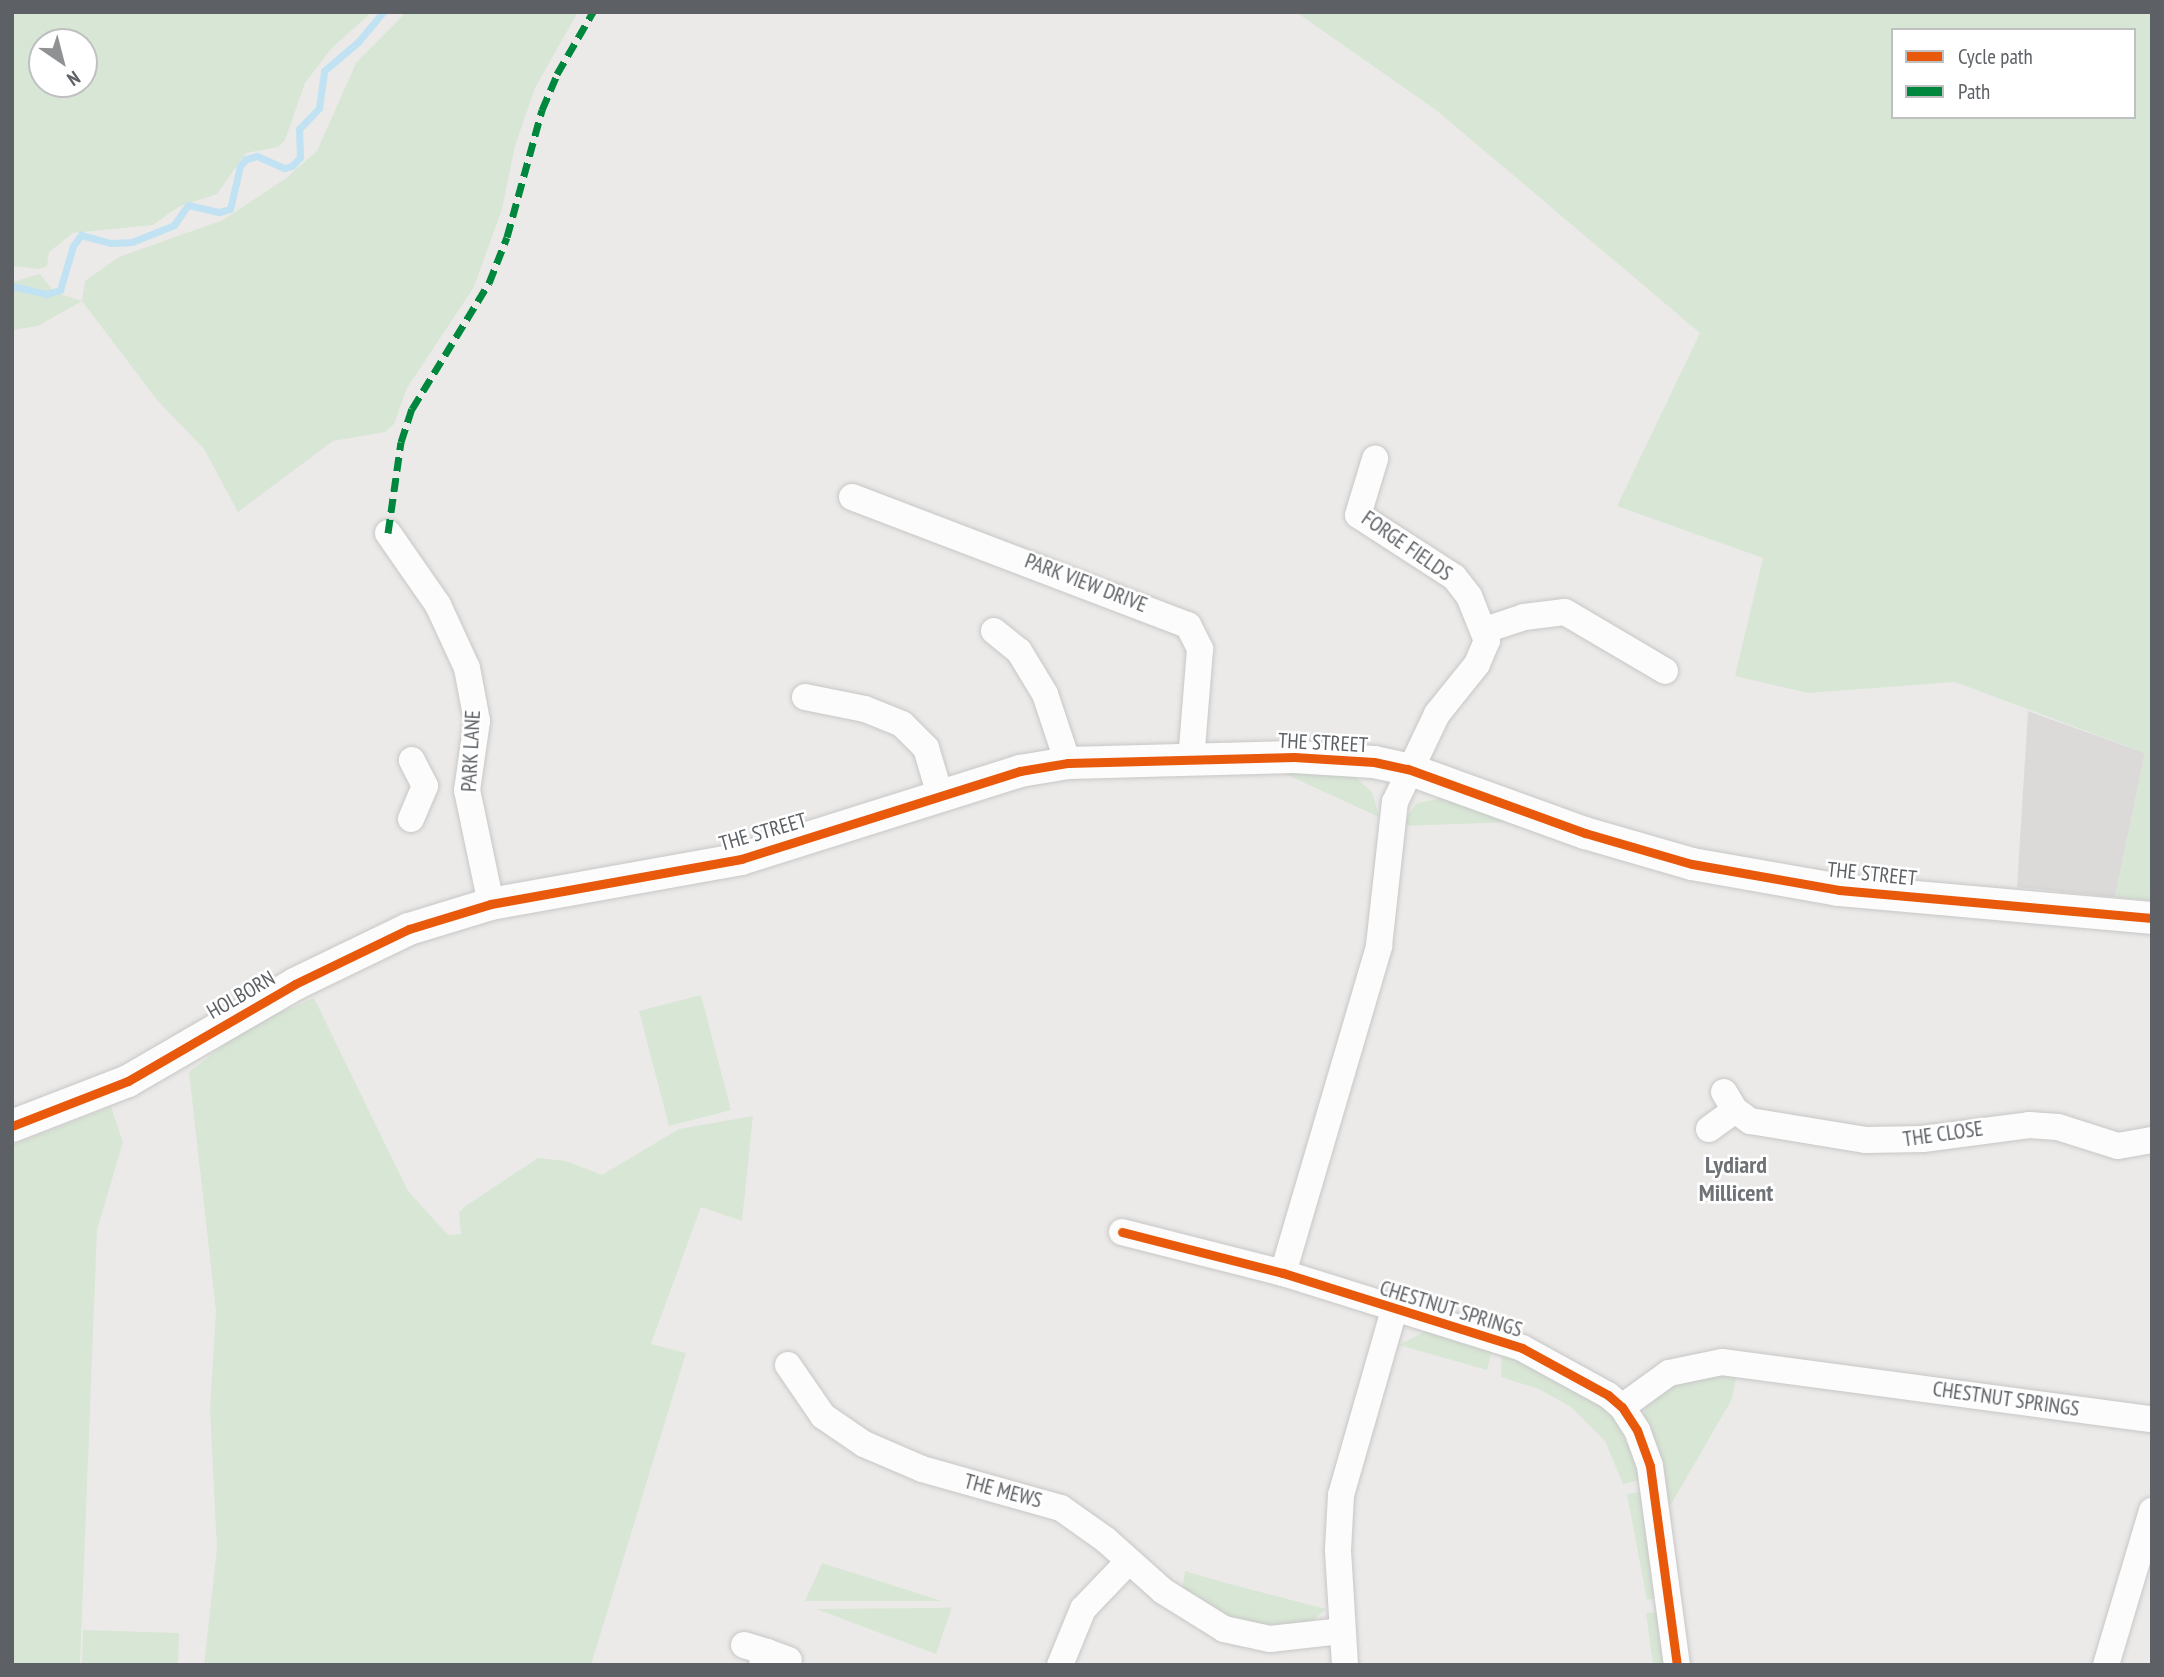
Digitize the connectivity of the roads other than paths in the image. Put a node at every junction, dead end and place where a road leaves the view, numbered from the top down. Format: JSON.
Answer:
{"nodes":[{"id":1,"x":1375,"y":459,"type":"dead end"},
{"id":2,"x":852,"y":497,"type":"dead end"},
{"id":3,"x":388,"y":533,"type":"dead end"},
{"id":4,"x":1485,"y":630,"type":"junction"},
{"id":5,"x":994,"y":631,"type":"dead end"},
{"id":6,"x":1665,"y":671,"type":"dead end"},
{"id":7,"x":805,"y":697,"type":"dead end"},
{"id":8,"x":412,"y":760,"type":"dead end"},
{"id":9,"x":1191,"y":760,"type":"junction"},
{"id":10,"x":1068,"y":763,"type":"junction"},
{"id":11,"x":1408,"y":769,"type":"junction"},
{"id":12,"x":425,"y":786,"type":"junction"},
{"id":13,"x":467,"y":790,"type":"junction"},
{"id":14,"x":940,"y":795,"type":"junction"},
{"id":15,"x":411,"y":819,"type":"dead end"},
{"id":16,"x":491,"y":904,"type":"junction"},
{"id":17,"x":2152,"y":918,"type":"edge"},
{"id":18,"x":12,"y":1126,"type":"edge"},
{"id":19,"x":1709,"y":1129,"type":"dead end"},
{"id":20,"x":2152,"y":1140,"type":"edge"},
{"id":21,"x":1122,"y":1232,"type":"dead end"},
{"id":22,"x":1283,"y":1273,"type":"junction"},
{"id":23,"x":1394,"y":1310,"type":"junction"},
{"id":24,"x":788,"y":1365,"type":"dead end"},
{"id":25,"x":1622,"y":1407,"type":"junction"},
{"id":26,"x":2152,"y":1419,"type":"edge"},
{"id":27,"x":2152,"y":1511,"type":"edge"},
{"id":28,"x":1129,"y":1561,"type":"junction"},
{"id":29,"x":1341,"y":1631,"type":"junction"},
{"id":30,"x":1060,"y":1665,"type":"edge"},
{"id":31,"x":1345,"y":1665,"type":"edge"},
{"id":32,"x":1676,"y":1665,"type":"edge"},
{"id":33,"x":2106,"y":1665,"type":"edge"}],
"edges":[{"from":1,"to":4,"type":"street","name":"FORGE FIELDS"},
{"from":2,"to":9,"type":"street","name":"PARK VIEW DRIVE"},
{"from":3,"to":13,"type":"street","name":"PARK LANE"},
{"from":4,"to":6,"type":"street"},
{"from":4,"to":11,"type":"street"},
{"from":5,"to":10,"type":"street"},
{"from":7,"to":14,"type":"street"},
{"from":8,"to":12,"type":"street"},
{"from":9,"to":10,"type":"street","name":"THE STREET"},
{"from":9,"to":11,"type":"street","name":"THE STREET"},
{"from":10,"to":14,"type":"street","name":"THE STREET"},
{"from":11,"to":17,"type":"street","name":"THE STREET"},
{"from":11,"to":22,"type":"street"},
{"from":12,"to":13,"type":"street"},
{"from":12,"to":15,"type":"street"},
{"from":13,"to":16,"type":"street","name":"PARK LANE"},
{"from":14,"to":16,"type":"street","name":"THE STREET"},
{"from":16,"to":18,"type":"street","name":"HOLBORN"},
{"from":19,"to":20,"type":"street","name":"THE CLOSE"},
{"from":21,"to":22,"type":"street","name":"CHESTNUT SPRINGS"},
{"from":22,"to":23,"type":"street","name":"CHESTNUT SPRINGS"},
{"from":23,"to":25,"type":"street","name":"CHESTNUT SPRINGS"},
{"from":23,"to":29,"type":"street","name":"CHESTNUT SPRINGS"},
{"from":24,"to":28,"type":"street","name":"THE MEWS"},
{"from":25,"to":26,"type":"street","name":"CHESTNUT SPRINGS"},
{"from":25,"to":32,"type":"street","name":"CHESTNUT SPRINGS"},
{"from":27,"to":33,"type":"street"},
{"from":28,"to":29,"type":"street","name":"THE MEWS"},
{"from":28,"to":30,"type":"street"},
{"from":29,"to":31,"type":"street","name":"CHESTNUT SPRINGS"}]}
